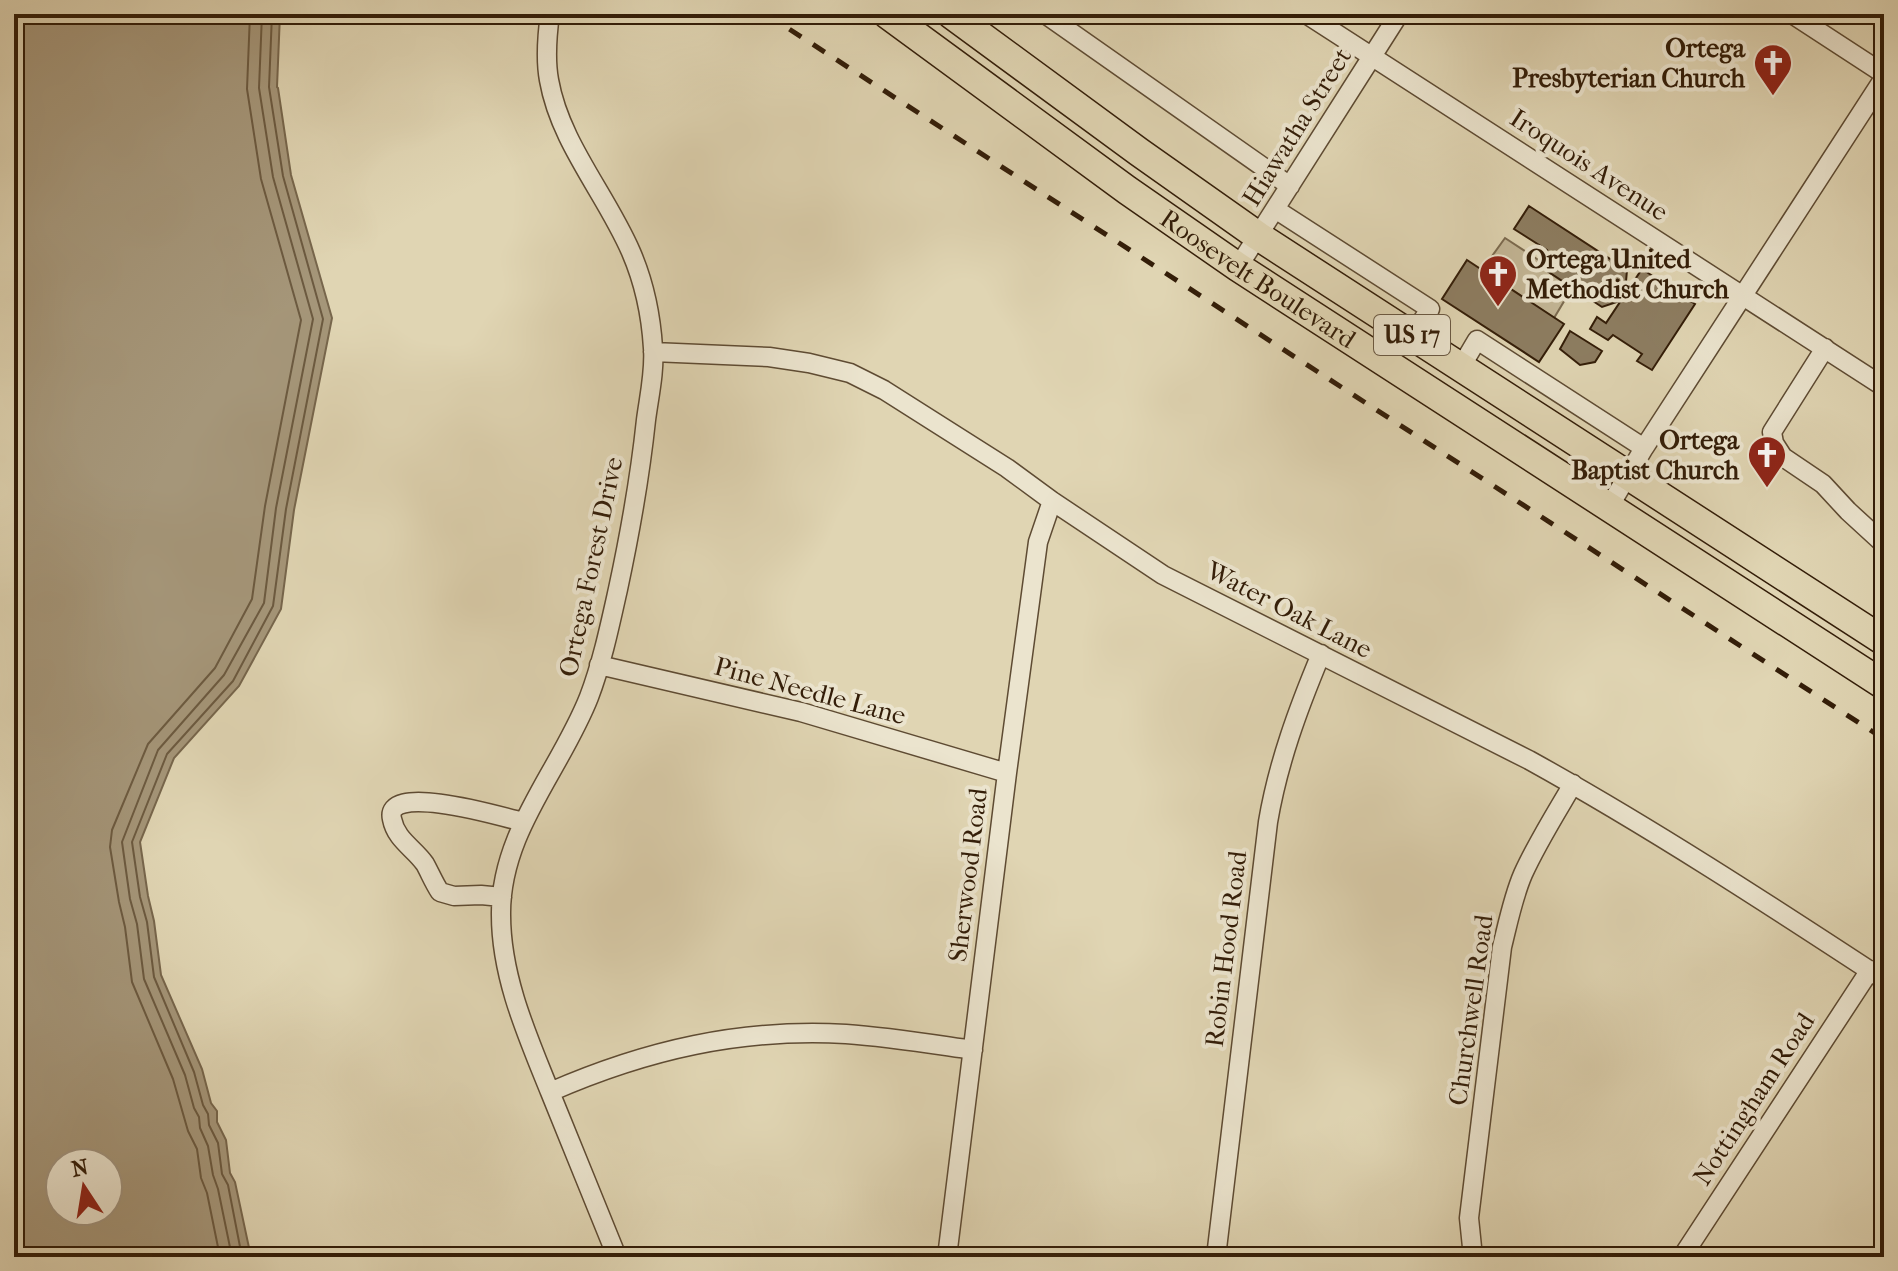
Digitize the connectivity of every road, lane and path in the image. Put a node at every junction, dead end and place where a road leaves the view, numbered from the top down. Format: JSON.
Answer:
{"nodes":[{"id":1,"x":550,"y":14,"type":"edge"},
{"id":2,"x":887,"y":14,"type":"edge"},
{"id":3,"x":951,"y":14,"type":"edge"},
{"id":4,"x":1045,"y":14,"type":"edge"},
{"id":5,"x":1306,"y":14,"type":"edge"},
{"id":6,"x":1399,"y":14,"type":"edge"},
{"id":7,"x":1792,"y":14,"type":"edge"},
{"id":8,"x":1372,"y":57,"type":"junction"},
{"id":9,"x":1884,"y":76,"type":"edge"},
{"id":10,"x":1290,"y":186,"type":"junction"},
{"id":11,"x":1275,"y":209,"type":"junction"},
{"id":12,"x":1258,"y":236,"type":"junction"},
{"id":13,"x":1238,"y":267,"type":"junction"},
{"id":14,"x":1744,"y":295,"type":"junction"},
{"id":15,"x":1412,"y":336,"type":"junction"},
{"id":16,"x":1825,"y":348,"type":"junction"},
{"id":17,"x":653,"y":352,"type":"junction"},
{"id":18,"x":1461,"y":367,"type":"junction"},
{"id":19,"x":1884,"y":387,"type":"edge"},
{"id":20,"x":1644,"y":448,"type":"junction"},
{"id":21,"x":1629,"y":476,"type":"junction"},
{"id":22,"x":1052,"y":501,"type":"junction"},
{"id":23,"x":1609,"y":507,"type":"junction"},
{"id":24,"x":1884,"y":544,"type":"edge"},
{"id":25,"x":1884,"y":641,"type":"edge"},
{"id":26,"x":1321,"y":654,"type":"junction"},
{"id":27,"x":599,"y":665,"type":"junction"},
{"id":28,"x":1884,"y":685,"type":"edge"},
{"id":29,"x":1007,"y":773,"type":"junction"},
{"id":30,"x":1573,"y":784,"type":"junction"},
{"id":31,"x":523,"y":822,"type":"junction"},
{"id":32,"x":502,"y":897,"type":"junction"},
{"id":33,"x":1877,"y":975,"type":"edge"},
{"id":34,"x":973,"y":1050,"type":"junction"},
{"id":35,"x":550,"y":1092,"type":"junction"},
{"id":36,"x":617,"y":1257,"type":"edge"},
{"id":37,"x":947,"y":1257,"type":"edge"},
{"id":38,"x":1216,"y":1257,"type":"edge"},
{"id":39,"x":1473,"y":1257,"type":"edge"},
{"id":40,"x":1682,"y":1257,"type":"edge"}],
"edges":[{"from":1,"to":17,"type":"street","name":"Ortega Forest Drive"},
{"from":2,"to":13,"type":"highway","name":"Roosevelt Boulevard","number":"US 17"},
{"from":3,"to":12,"type":"highway","name":"Roosevelt Boulevard","number":"US 17"},
{"from":4,"to":10,"type":"street"},
{"from":5,"to":8,"type":"street","name":"Iroquois Avenue"},
{"from":6,"to":8,"type":"street","name":"Hiawatha Street"},
{"from":7,"to":9,"type":"street"},
{"from":8,"to":10,"type":"street","name":"Hiawatha Street"},
{"from":8,"to":14,"type":"street","name":"Iroquois Avenue"},
{"from":9,"to":14,"type":"street"},
{"from":10,"to":11,"type":"street","name":"Hiawatha Street"},
{"from":11,"to":12,"type":"street","name":"Hiawatha Street"},
{"from":11,"to":15,"type":"street"},
{"from":12,"to":13,"type":"street","name":"Hiawatha Street"},
{"from":12,"to":15,"type":"highway","name":"Roosevelt Boulevard","number":"US 17"},
{"from":13,"to":23,"type":"highway","name":"Roosevelt Boulevard","number":"US 17"},
{"from":14,"to":16,"type":"street","name":"Iroquois Avenue"},
{"from":14,"to":20,"type":"street"},
{"from":15,"to":18,"type":"highway","name":"Roosevelt Boulevard","number":"US 17"},
{"from":16,"to":19,"type":"street","name":"Iroquois Avenue"},
{"from":16,"to":24,"type":"street"},
{"from":17,"to":22,"type":"street","name":"Water Oak Lane"},
{"from":17,"to":27,"type":"street","name":"Ortega Forest Drive"},
{"from":18,"to":20,"type":"street"},
{"from":18,"to":21,"type":"highway","name":"Roosevelt Boulevard","number":"US 17"},
{"from":20,"to":21,"type":"street"},
{"from":21,"to":23,"type":"street"},
{"from":21,"to":25,"type":"highway","name":"Roosevelt Boulevard","number":"US 17"},
{"from":22,"to":26,"type":"street","name":"Water Oak Lane"},
{"from":22,"to":29,"type":"street","name":"Sherwood Road"},
{"from":23,"to":28,"type":"highway","name":"Roosevelt Boulevard","number":"US 17"},
{"from":26,"to":30,"type":"street","name":"Water Oak Lane"},
{"from":26,"to":38,"type":"street","name":"Robin Hood Road"},
{"from":27,"to":29,"type":"street","name":"Pine Needle Lane"},
{"from":27,"to":31,"type":"street","name":"Ortega Forest Drive"},
{"from":29,"to":34,"type":"street","name":"Sherwood Road"},
{"from":30,"to":33,"type":"street","name":"Water Oak Lane"},
{"from":30,"to":39,"type":"street","name":"Churchwell Road"},
{"from":31,"to":32,"type":"street","name":"Ortega Forest Drive"},
{"from":31,"to":32,"type":"street"},
{"from":32,"to":35,"type":"street","name":"Ortega Forest Drive"},
{"from":33,"to":40,"type":"street","name":"Nottingham Road"},
{"from":34,"to":35,"type":"street"},
{"from":34,"to":37,"type":"street","name":"Sherwood Road"},
{"from":35,"to":36,"type":"street","name":"Ortega Forest Drive"}]}
